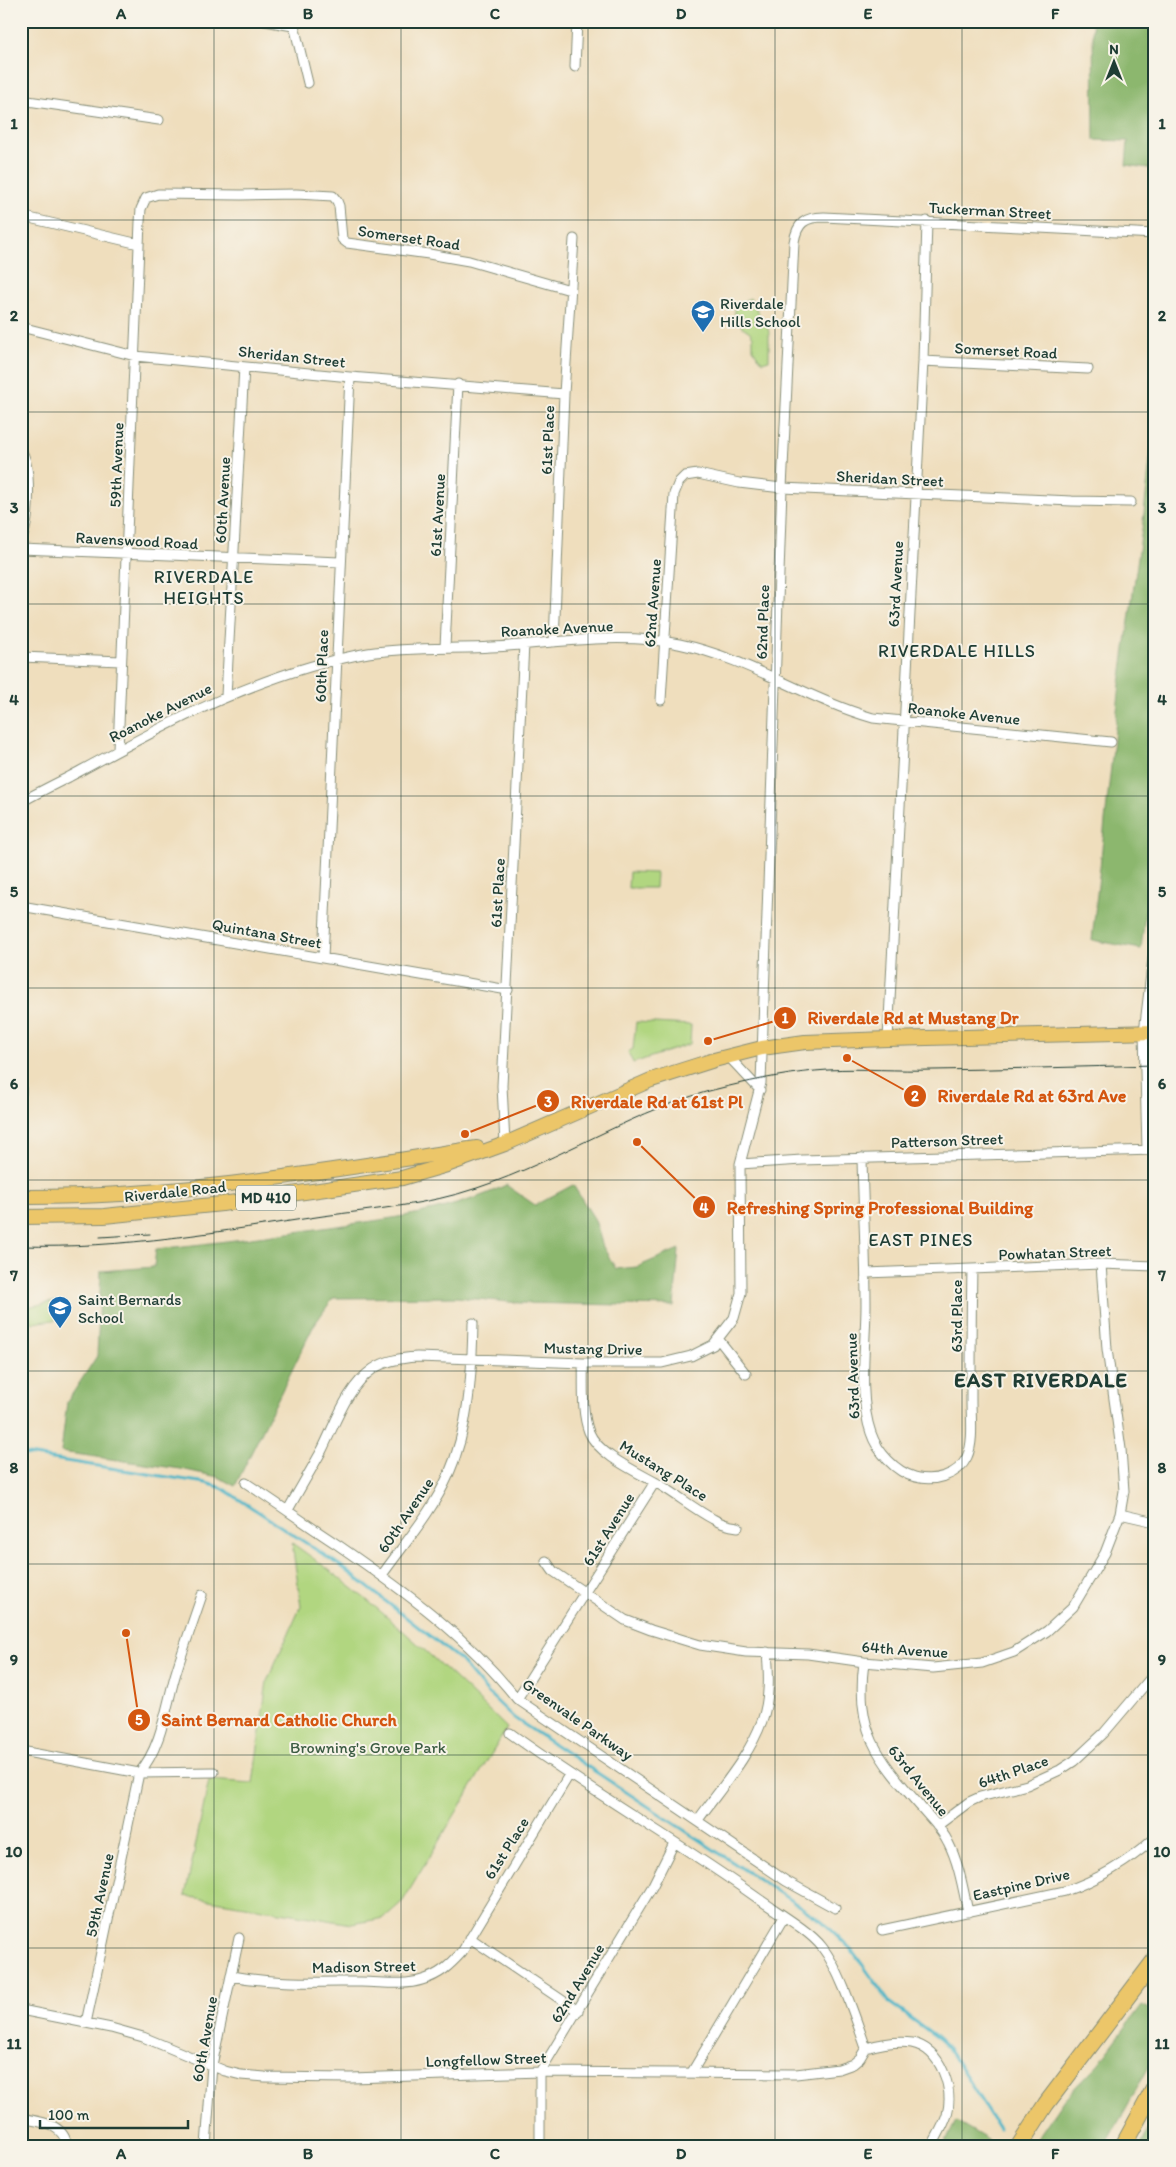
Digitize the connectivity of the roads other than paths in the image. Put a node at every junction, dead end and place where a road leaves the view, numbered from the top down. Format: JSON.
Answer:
{"nodes":[{"id":1,"x":265,"y":21,"type":"edge"},
{"id":2,"x":577,"y":21,"type":"edge"},
{"id":3,"x":293,"y":24,"type":"edge"},
{"id":4,"x":575,"y":67,"type":"dead end"},
{"id":5,"x":308,"y":83,"type":"dead end"},
{"id":6,"x":21,"y":100,"type":"edge"},
{"id":7,"x":159,"y":120,"type":"dead end"},
{"id":8,"x":158,"y":194,"type":"joint"},
{"id":9,"x":21,"y":216,"type":"edge"},
{"id":10,"x":824,"y":218,"type":"joint"},
{"id":11,"x":927,"y":221,"type":"junction"},
{"id":12,"x":1155,"y":234,"type":"edge"},
{"id":13,"x":574,"y":239,"type":"dead end"},
{"id":14,"x":139,"y":244,"type":"junction"},
{"id":15,"x":570,"y":290,"type":"junction"},
{"id":16,"x":21,"y":327,"type":"edge"},
{"id":17,"x":135,"y":356,"type":"junction"},
{"id":18,"x":923,"y":361,"type":"junction"},
{"id":19,"x":244,"y":367,"type":"junction"},
{"id":20,"x":1088,"y":368,"type":"dead end"},
{"id":21,"x":350,"y":377,"type":"junction"},
{"id":22,"x":458,"y":384,"type":"junction"},
{"id":23,"x":564,"y":394,"type":"junction"},
{"id":24,"x":21,"y":450,"type":"edge"},
{"id":25,"x":782,"y":488,"type":"junction"},
{"id":26,"x":915,"y":494,"type":"junction"},
{"id":27,"x":1131,"y":502,"type":"dead end"},
{"id":28,"x":672,"y":508,"type":"joint"},
{"id":29,"x":21,"y":540,"type":"edge"},
{"id":30,"x":21,"y":549,"type":"edge"},
{"id":31,"x":127,"y":555,"type":"junction"},
{"id":32,"x":234,"y":559,"type":"junction"},
{"id":33,"x":340,"y":562,"type":"junction"},
{"id":34,"x":664,"y":641,"type":"junction"},
{"id":35,"x":554,"y":642,"type":"junction"},
{"id":36,"x":524,"y":644,"type":"junction"},
{"id":37,"x":445,"y":647,"type":"junction"},
{"id":38,"x":21,"y":657,"type":"edge"},
{"id":39,"x":121,"y":661,"type":"junction"},
{"id":40,"x":336,"y":661,"type":"junction"},
{"id":41,"x":776,"y":678,"type":"junction"},
{"id":42,"x":226,"y":696,"type":"junction"},
{"id":43,"x":661,"y":700,"type":"dead end"},
{"id":44,"x":903,"y":722,"type":"junction"},
{"id":45,"x":1111,"y":742,"type":"dead end"},
{"id":46,"x":118,"y":748,"type":"junction"},
{"id":47,"x":21,"y":802,"type":"edge"},
{"id":48,"x":21,"y":906,"type":"edge"},
{"id":49,"x":1155,"y":941,"type":"edge"},
{"id":50,"x":323,"y":958,"type":"junction"},
{"id":51,"x":508,"y":990,"type":"junction"},
{"id":52,"x":1149,"y":1032,"type":"edge"},
{"id":53,"x":888,"y":1038,"type":"junction"},
{"id":54,"x":762,"y":1048,"type":"junction"},
{"id":55,"x":728,"y":1056,"type":"junction"},
{"id":56,"x":21,"y":1087,"type":"edge"},
{"id":57,"x":760,"y":1090,"type":"junction"},
{"id":58,"x":21,"y":1093,"type":"edge"},
{"id":59,"x":505,"y":1144,"type":"junction"},
{"id":60,"x":1151,"y":1150,"type":"edge"},
{"id":61,"x":862,"y":1158,"type":"junction"},
{"id":62,"x":740,"y":1164,"type":"junction"},
{"id":63,"x":21,"y":1196,"type":"edge"},
{"id":64,"x":21,"y":1217,"type":"edge"},
{"id":65,"x":1101,"y":1264,"type":"junction"},
{"id":66,"x":1155,"y":1266,"type":"edge"},
{"id":67,"x":972,"y":1269,"type":"junction"},
{"id":68,"x":866,"y":1273,"type":"junction"},
{"id":69,"x":473,"y":1323,"type":"dead end"},
{"id":70,"x":719,"y":1340,"type":"junction"},
{"id":71,"x":472,"y":1360,"type":"junction"},
{"id":72,"x":583,"y":1364,"type":"junction"},
{"id":73,"x":746,"y":1374,"type":"dead end"},
{"id":74,"x":971,"y":1424,"type":"joint"},
{"id":75,"x":656,"y":1482,"type":"junction"},
{"id":76,"x":246,"y":1483,"type":"dead end"},
{"id":77,"x":288,"y":1510,"type":"junction"},
{"id":78,"x":1120,"y":1514,"type":"junction"},
{"id":79,"x":1155,"y":1522,"type":"edge"},
{"id":80,"x":738,"y":1527,"type":"dead end"},
{"id":81,"x":546,"y":1561,"type":"dead end"},
{"id":82,"x":382,"y":1574,"type":"junction"},
{"id":83,"x":585,"y":1593,"type":"junction"},
{"id":84,"x":202,"y":1595,"type":"dead end"},
{"id":85,"x":767,"y":1652,"type":"junction"},
{"id":86,"x":864,"y":1662,"type":"junction"},
{"id":87,"x":1155,"y":1673,"type":"edge"},
{"id":88,"x":517,"y":1699,"type":"junction"},
{"id":89,"x":510,"y":1733,"type":"dead end"},
{"id":90,"x":21,"y":1751,"type":"edge"},
{"id":91,"x":214,"y":1772,"type":"dead end"},
{"id":92,"x":139,"y":1773,"type":"junction"},
{"id":93,"x":569,"y":1775,"type":"junction"},
{"id":94,"x":698,"y":1820,"type":"junction"},
{"id":95,"x":936,"y":1826,"type":"junction"},
{"id":96,"x":1155,"y":1838,"type":"edge"},
{"id":97,"x":674,"y":1843,"type":"junction"},
{"id":98,"x":835,"y":1908,"type":"dead end"},
{"id":99,"x":968,"y":1912,"type":"junction"},
{"id":100,"x":784,"y":1917,"type":"junction"},
{"id":101,"x":882,"y":1930,"type":"dead end"},
{"id":102,"x":239,"y":1938,"type":"dead end"},
{"id":103,"x":470,"y":1938,"type":"junction"},
{"id":104,"x":1155,"y":1960,"type":"edge"},
{"id":105,"x":231,"y":1976,"type":"junction"},
{"id":106,"x":21,"y":2010,"type":"edge"},
{"id":107,"x":578,"y":2011,"type":"junction"},
{"id":108,"x":86,"y":2023,"type":"junction"},
{"id":109,"x":866,"y":2048,"type":"junction"},
{"id":110,"x":212,"y":2065,"type":"junction"},
{"id":111,"x":540,"y":2072,"type":"junction"},
{"id":112,"x":692,"y":2072,"type":"junction"},
{"id":113,"x":1155,"y":2087,"type":"edge"},
{"id":114,"x":21,"y":2118,"type":"edge"},
{"id":115,"x":67,"y":2146,"type":"edge"},
{"id":116,"x":206,"y":2146,"type":"edge"},
{"id":117,"x":540,"y":2146,"type":"edge"},
{"id":118,"x":932,"y":2146,"type":"edge"},
{"id":119,"x":1019,"y":2146,"type":"edge"},
{"id":120,"x":1123,"y":2146,"type":"edge"}],
"edges":[{"from":1,"to":3,"type":"street"},
{"from":2,"to":4,"type":"street"},
{"from":3,"to":5,"type":"street"},
{"from":6,"to":7,"type":"street"},
{"from":8,"to":14,"type":"street","name":"59th Avenue"},
{"from":8,"to":15,"type":"street","name":"Somerset Road"},
{"from":9,"to":14,"type":"street"},
{"from":10,"to":11,"type":"street","name":"Tuckerman Street"},
{"from":10,"to":25,"type":"street","name":"62nd Place"},
{"from":11,"to":12,"type":"street","name":"Tuckerman Street"},
{"from":11,"to":18,"type":"street","name":"63rd Avenue"},
{"from":13,"to":15,"type":"street","name":"61st Place"},
{"from":14,"to":17,"type":"street","name":"59th Avenue"},
{"from":15,"to":23,"type":"street","name":"61st Place"},
{"from":16,"to":17,"type":"street","name":"Sheridan Street"},
{"from":17,"to":19,"type":"street","name":"Sheridan Street"},
{"from":17,"to":31,"type":"street","name":"59th Avenue"},
{"from":18,"to":20,"type":"street","name":"Somerset Road"},
{"from":18,"to":26,"type":"street","name":"63rd Avenue"},
{"from":19,"to":21,"type":"street","name":"Sheridan Street"},
{"from":19,"to":32,"type":"street","name":"60th Avenue"},
{"from":21,"to":22,"type":"street","name":"Sheridan Street"},
{"from":21,"to":33,"type":"street","name":"60th Place"},
{"from":22,"to":23,"type":"street","name":"Sheridan Street"},
{"from":22,"to":37,"type":"street","name":"61st Avenue"},
{"from":23,"to":35,"type":"street","name":"61st Place"},
{"from":24,"to":29,"type":"street"},
{"from":25,"to":26,"type":"street","name":"Sheridan Street"},
{"from":25,"to":28,"type":"street","name":"Sheridan Street"},
{"from":25,"to":41,"type":"street","name":"62nd Place"},
{"from":26,"to":27,"type":"street","name":"Sheridan Street"},
{"from":26,"to":44,"type":"street","name":"63rd Avenue"},
{"from":28,"to":34,"type":"street","name":"62nd Avenue"},
{"from":30,"to":31,"type":"street","name":"Ravenswood Road"},
{"from":31,"to":32,"type":"street","name":"Ravenswood Road"},
{"from":31,"to":39,"type":"street","name":"59th Avenue"},
{"from":32,"to":33,"type":"street","name":"Ravenswood Road"},
{"from":32,"to":42,"type":"street","name":"60th Avenue"},
{"from":33,"to":40,"type":"street","name":"60th Place"},
{"from":34,"to":35,"type":"street","name":"Roanoke Avenue"},
{"from":34,"to":41,"type":"street","name":"Roanoke Avenue"},
{"from":34,"to":43,"type":"street","name":"62nd Avenue"},
{"from":35,"to":36,"type":"street","name":"Roanoke Avenue"},
{"from":36,"to":37,"type":"street","name":"Roanoke Avenue"},
{"from":36,"to":51,"type":"street","name":"61st Place"},
{"from":37,"to":40,"type":"street","name":"Roanoke Avenue"},
{"from":38,"to":39,"type":"street"},
{"from":39,"to":46,"type":"street","name":"59th Avenue"},
{"from":40,"to":42,"type":"street","name":"Roanoke Avenue"},
{"from":40,"to":50,"type":"street","name":"60th Place"},
{"from":41,"to":44,"type":"street","name":"Roanoke Avenue"},
{"from":41,"to":54,"type":"street","name":"62nd Place"},
{"from":42,"to":46,"type":"street","name":"Roanoke Avenue"},
{"from":44,"to":45,"type":"street","name":"Roanoke Avenue"},
{"from":44,"to":53,"type":"street","name":"63rd Avenue"},
{"from":46,"to":47,"type":"street","name":"Roanoke Avenue"},
{"from":48,"to":50,"type":"street","name":"Quintana Street"},
{"from":49,"to":52,"type":"street"},
{"from":50,"to":51,"type":"street","name":"Quintana Street"},
{"from":51,"to":59,"type":"street","name":"61st Place"},
{"from":52,"to":53,"type":"main road","name":"Riverdale Road","number":"MD 410"},
{"from":52,"to":60,"type":"street"},
{"from":53,"to":54,"type":"main road","name":"Riverdale Road","number":"MD 410"},
{"from":54,"to":55,"type":"main road","name":"Riverdale Road","number":"MD 410"},
{"from":54,"to":57,"type":"street","name":"Mustang Drive"},
{"from":55,"to":57,"type":"street"},
{"from":55,"to":59,"type":"main road","name":"Riverdale Road","number":"MD 410"},
{"from":56,"to":58,"type":"street"},
{"from":57,"to":62,"type":"street","name":"Mustang Drive"},
{"from":59,"to":63,"type":"main road","name":"Riverdale Road","number":"MD 410"},
{"from":59,"to":64,"type":"main road","name":"Riverdale Road","number":"MD 410"},
{"from":60,"to":61,"type":"street","name":"Patterson Street"},
{"from":61,"to":62,"type":"street","name":"Patterson Street"},
{"from":61,"to":68,"type":"street","name":"63rd Avenue"},
{"from":62,"to":70,"type":"street","name":"Mustang Drive"},
{"from":65,"to":66,"type":"street","name":"Powhatan Street"},
{"from":65,"to":67,"type":"street","name":"Powhatan Street"},
{"from":65,"to":78,"type":"street","name":"64th Avenue"},
{"from":67,"to":68,"type":"street","name":"Powhatan Street"},
{"from":67,"to":74,"type":"street","name":"63rd Place"},
{"from":68,"to":74,"type":"street","name":"63rd Avenue"},
{"from":69,"to":71,"type":"street","name":"60th Avenue"},
{"from":70,"to":72,"type":"street","name":"Mustang Drive"},
{"from":70,"to":73,"type":"street"},
{"from":71,"to":72,"type":"street","name":"Mustang Drive"},
{"from":71,"to":77,"type":"street","name":"Mustang Drive"},
{"from":71,"to":82,"type":"street","name":"60th Avenue"},
{"from":72,"to":75,"type":"street","name":"Mustang Place"},
{"from":75,"to":80,"type":"street","name":"Mustang Place"},
{"from":75,"to":83,"type":"street","name":"61st Avenue"},
{"from":76,"to":77,"type":"street","name":"Greenvale Parkway"},
{"from":77,"to":82,"type":"street","name":"Greenvale Parkway"},
{"from":78,"to":79,"type":"street"},
{"from":78,"to":86,"type":"street","name":"64th Avenue"},
{"from":81,"to":83,"type":"street","name":"61st Avenue"},
{"from":82,"to":88,"type":"street","name":"Greenvale Parkway"},
{"from":83,"to":85,"type":"street","name":"64th Avenue"},
{"from":83,"to":88,"type":"street","name":"61st Avenue"},
{"from":84,"to":92,"type":"street"},
{"from":85,"to":86,"type":"street","name":"64th Avenue"},
{"from":85,"to":94,"type":"street"},
{"from":86,"to":95,"type":"street","name":"63rd Avenue"},
{"from":87,"to":95,"type":"street","name":"64th Place"},
{"from":88,"to":94,"type":"street","name":"Greenvale Parkway"},
{"from":89,"to":93,"type":"street"},
{"from":90,"to":92,"type":"street"},
{"from":91,"to":92,"type":"street"},
{"from":92,"to":108,"type":"street","name":"59th Avenue"},
{"from":93,"to":97,"type":"street"},
{"from":93,"to":103,"type":"street","name":"61st Place"},
{"from":94,"to":98,"type":"street","name":"Greenvale Parkway"},
{"from":95,"to":99,"type":"street","name":"63rd Avenue"},
{"from":96,"to":99,"type":"street","name":"Eastpine Drive"},
{"from":97,"to":100,"type":"street"},
{"from":97,"to":107,"type":"street","name":"62nd Avenue"},
{"from":99,"to":101,"type":"street","name":"Eastpine Drive"},
{"from":100,"to":109,"type":"street"},
{"from":100,"to":112,"type":"street"},
{"from":102,"to":105,"type":"street","name":"60th Avenue"},
{"from":103,"to":105,"type":"street","name":"Madison Street"},
{"from":103,"to":107,"type":"street"},
{"from":104,"to":119,"type":"highway"},
{"from":105,"to":110,"type":"street","name":"60th Avenue"},
{"from":106,"to":108,"type":"street","name":"Longfellow Street"},
{"from":107,"to":111,"type":"street","name":"62nd Avenue"},
{"from":108,"to":110,"type":"street","name":"Longfellow Street"},
{"from":109,"to":112,"type":"street","name":"Longfellow Street"},
{"from":109,"to":118,"type":"street"},
{"from":110,"to":111,"type":"street","name":"Longfellow Street"},
{"from":110,"to":116,"type":"street","name":"60th Avenue"},
{"from":111,"to":112,"type":"street","name":"Longfellow Street"},
{"from":111,"to":117,"type":"street"},
{"from":113,"to":120,"type":"highway"},
{"from":114,"to":115,"type":"street"}]}
